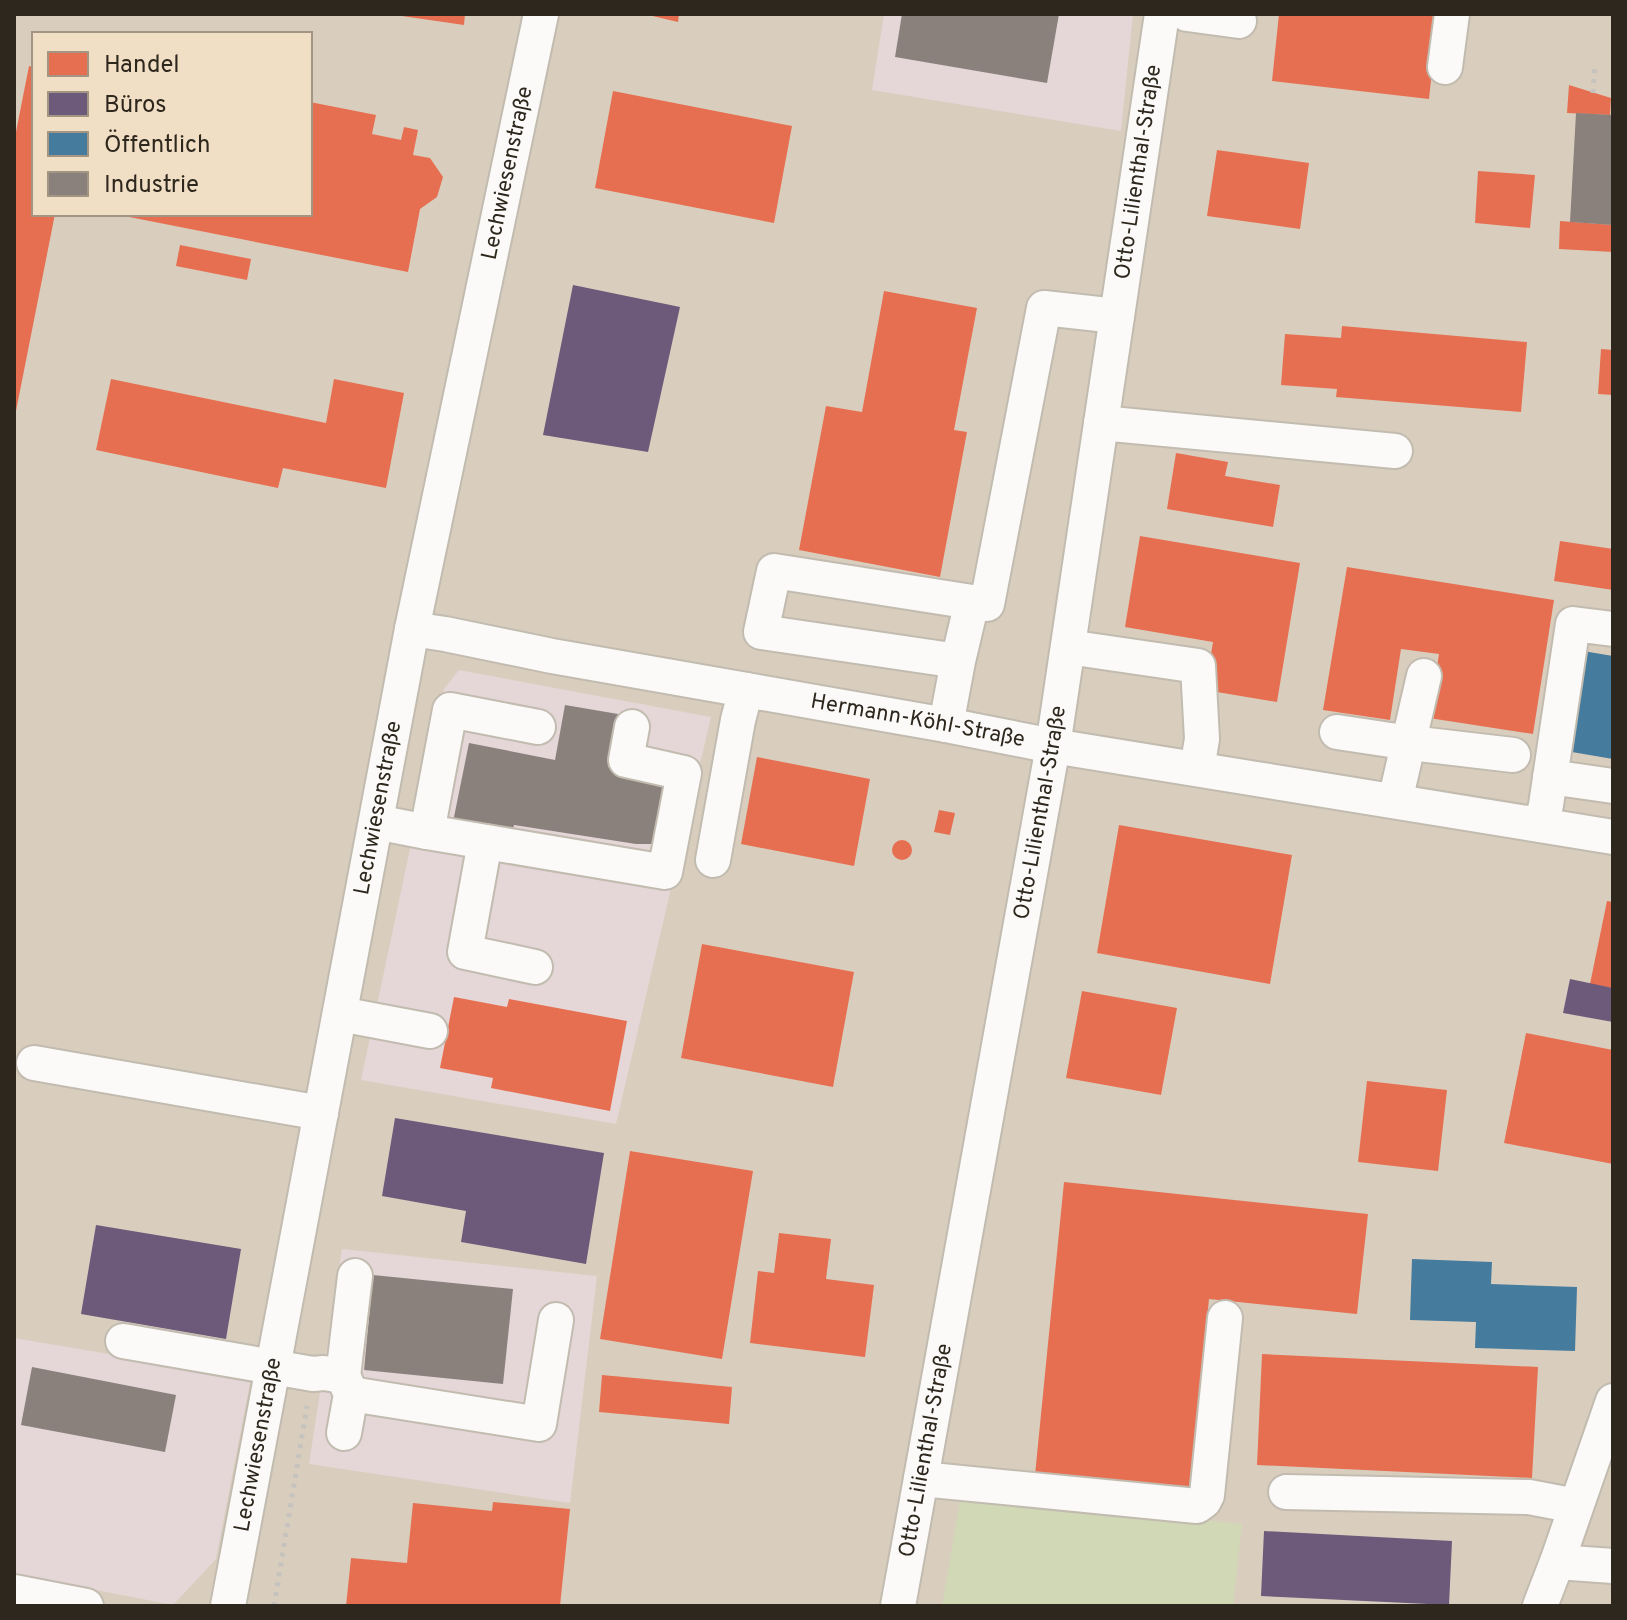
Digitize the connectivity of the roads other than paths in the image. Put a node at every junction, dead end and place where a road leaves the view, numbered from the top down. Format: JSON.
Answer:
{"nodes":[{"id":1,"x":541,"y":14,"type":"edge"},
{"id":2,"x":1162,"y":14,"type":"edge"},
{"id":3,"x":1187,"y":14,"type":"edge"},
{"id":4,"x":1452,"y":14,"type":"edge"},
{"id":5,"x":1239,"y":21,"type":"dead end"},
{"id":6,"x":1445,"y":67,"type":"dead end"},
{"id":7,"x":1117,"y":316,"type":"junction"},
{"id":8,"x":1101,"y":423,"type":"junction"},
{"id":9,"x":1395,"y":451,"type":"dead end"},
{"id":10,"x":972,"y":602,"type":"junction"},
{"id":11,"x":412,"y":629,"type":"junction"},
{"id":12,"x":1613,"y":629,"type":"edge"},
{"id":13,"x":1068,"y":647,"type":"junction"},
{"id":14,"x":958,"y":661,"type":"junction"},
{"id":15,"x":1424,"y":676,"type":"dead end"},
{"id":16,"x":746,"y":690,"type":"junction"},
{"id":17,"x":946,"y":725,"type":"junction"},
{"id":18,"x":538,"y":727,"type":"dead end"},
{"id":19,"x":632,"y":727,"type":"dead end"},
{"id":20,"x":1337,"y":732,"type":"dead end"},
{"id":21,"x":1410,"y":743,"type":"junction"},
{"id":22,"x":1053,"y":746,"type":"junction"},
{"id":23,"x":1513,"y":755,"type":"dead end"},
{"id":24,"x":1197,"y":769,"type":"junction"},
{"id":25,"x":1550,"y":777,"type":"junction"},
{"id":26,"x":1613,"y":786,"type":"edge"},
{"id":27,"x":1395,"y":801,"type":"junction"},
{"id":28,"x":376,"y":822,"type":"junction"},
{"id":29,"x":1541,"y":825,"type":"junction"},
{"id":30,"x":427,"y":832,"type":"junction"},
{"id":31,"x":1613,"y":837,"type":"edge"},
{"id":32,"x":485,"y":842,"type":"junction"},
{"id":33,"x":713,"y":860,"type":"dead end"},
{"id":34,"x":535,"y":967,"type":"dead end"},
{"id":35,"x":340,"y":1014,"type":"junction"},
{"id":36,"x":430,"y":1031,"type":"dead end"},
{"id":37,"x":34,"y":1063,"type":"dead end"},
{"id":38,"x":321,"y":1113,"type":"junction"},
{"id":39,"x":355,"y":1276,"type":"dead end"},
{"id":40,"x":1225,"y":1318,"type":"dead end"},
{"id":41,"x":556,"y":1320,"type":"dead end"},
{"id":42,"x":123,"y":1341,"type":"dead end"},
{"id":43,"x":273,"y":1368,"type":"junction"},
{"id":44,"x":347,"y":1385,"type":"junction"},
{"id":45,"x":1613,"y":1401,"type":"edge"},
{"id":46,"x":344,"y":1433,"type":"dead end"},
{"id":47,"x":921,"y":1479,"type":"junction"},
{"id":48,"x":1286,"y":1492,"type":"dead end"},
{"id":49,"x":1576,"y":1506,"type":"junction"},
{"id":50,"x":1557,"y":1562,"type":"junction"},
{"id":51,"x":1613,"y":1566,"type":"edge"},
{"id":52,"x":14,"y":1592,"type":"edge"},
{"id":53,"x":86,"y":1606,"type":"edge"},
{"id":54,"x":228,"y":1606,"type":"edge"},
{"id":55,"x":898,"y":1606,"type":"edge"},
{"id":56,"x":1540,"y":1606,"type":"edge"}],
"edges":[{"from":1,"to":11,"type":"street","name":"Lechwiesenstraße"},
{"from":2,"to":7,"type":"street","name":"Otto-Lilienthal-Straße"},
{"from":3,"to":5,"type":"street"},
{"from":4,"to":6,"type":"street"},
{"from":7,"to":8,"type":"street","name":"Otto-Lilienthal-Straße"},
{"from":7,"to":10,"type":"street"},
{"from":8,"to":9,"type":"street"},
{"from":8,"to":13,"type":"street","name":"Otto-Lilienthal-Straße"},
{"from":10,"to":14,"type":"street"},
{"from":10,"to":14,"type":"street"},
{"from":11,"to":16,"type":"street","name":"Hermann-Köhl-Straße"},
{"from":11,"to":28,"type":"street","name":"Lechwiesenstraße"},
{"from":12,"to":25,"type":"street"},
{"from":13,"to":22,"type":"street","name":"Otto-Lilienthal-Straße"},
{"from":13,"to":24,"type":"street"},
{"from":14,"to":17,"type":"street"},
{"from":15,"to":21,"type":"street"},
{"from":16,"to":17,"type":"street","name":"Hermann-Köhl-Straße"},
{"from":16,"to":33,"type":"street"},
{"from":17,"to":22,"type":"street","name":"Hermann-Köhl-Straße"},
{"from":18,"to":30,"type":"street"},
{"from":19,"to":32,"type":"street"},
{"from":20,"to":21,"type":"street"},
{"from":21,"to":23,"type":"street"},
{"from":21,"to":27,"type":"street"},
{"from":22,"to":24,"type":"street","name":"Hermann-Köhl-Straße"},
{"from":22,"to":47,"type":"street","name":"Otto-Lilienthal-Straße"},
{"from":24,"to":27,"type":"street","name":"Hermann-Köhl-Straße"},
{"from":25,"to":26,"type":"street"},
{"from":25,"to":29,"type":"street"},
{"from":27,"to":29,"type":"street","name":"Hermann-Köhl-Straße"},
{"from":28,"to":30,"type":"street"},
{"from":28,"to":35,"type":"street","name":"Lechwiesenstraße"},
{"from":29,"to":31,"type":"street","name":"Hermann-Köhl-Straße"},
{"from":30,"to":32,"type":"street"},
{"from":32,"to":34,"type":"street"},
{"from":35,"to":36,"type":"street"},
{"from":35,"to":38,"type":"street","name":"Lechwiesenstraße"},
{"from":37,"to":38,"type":"street"},
{"from":38,"to":43,"type":"street","name":"Lechwiesenstraße"},
{"from":39,"to":44,"type":"street"},
{"from":40,"to":47,"type":"street"},
{"from":41,"to":44,"type":"street"},
{"from":42,"to":43,"type":"street"},
{"from":43,"to":44,"type":"street"},
{"from":43,"to":54,"type":"street","name":"Lechwiesenstraße"},
{"from":44,"to":46,"type":"street"},
{"from":45,"to":49,"type":"street"},
{"from":47,"to":55,"type":"street","name":"Otto-Lilienthal-Straße"},
{"from":48,"to":49,"type":"street"},
{"from":49,"to":50,"type":"street"},
{"from":50,"to":51,"type":"street"},
{"from":50,"to":56,"type":"street"},
{"from":52,"to":53,"type":"street"}]}
